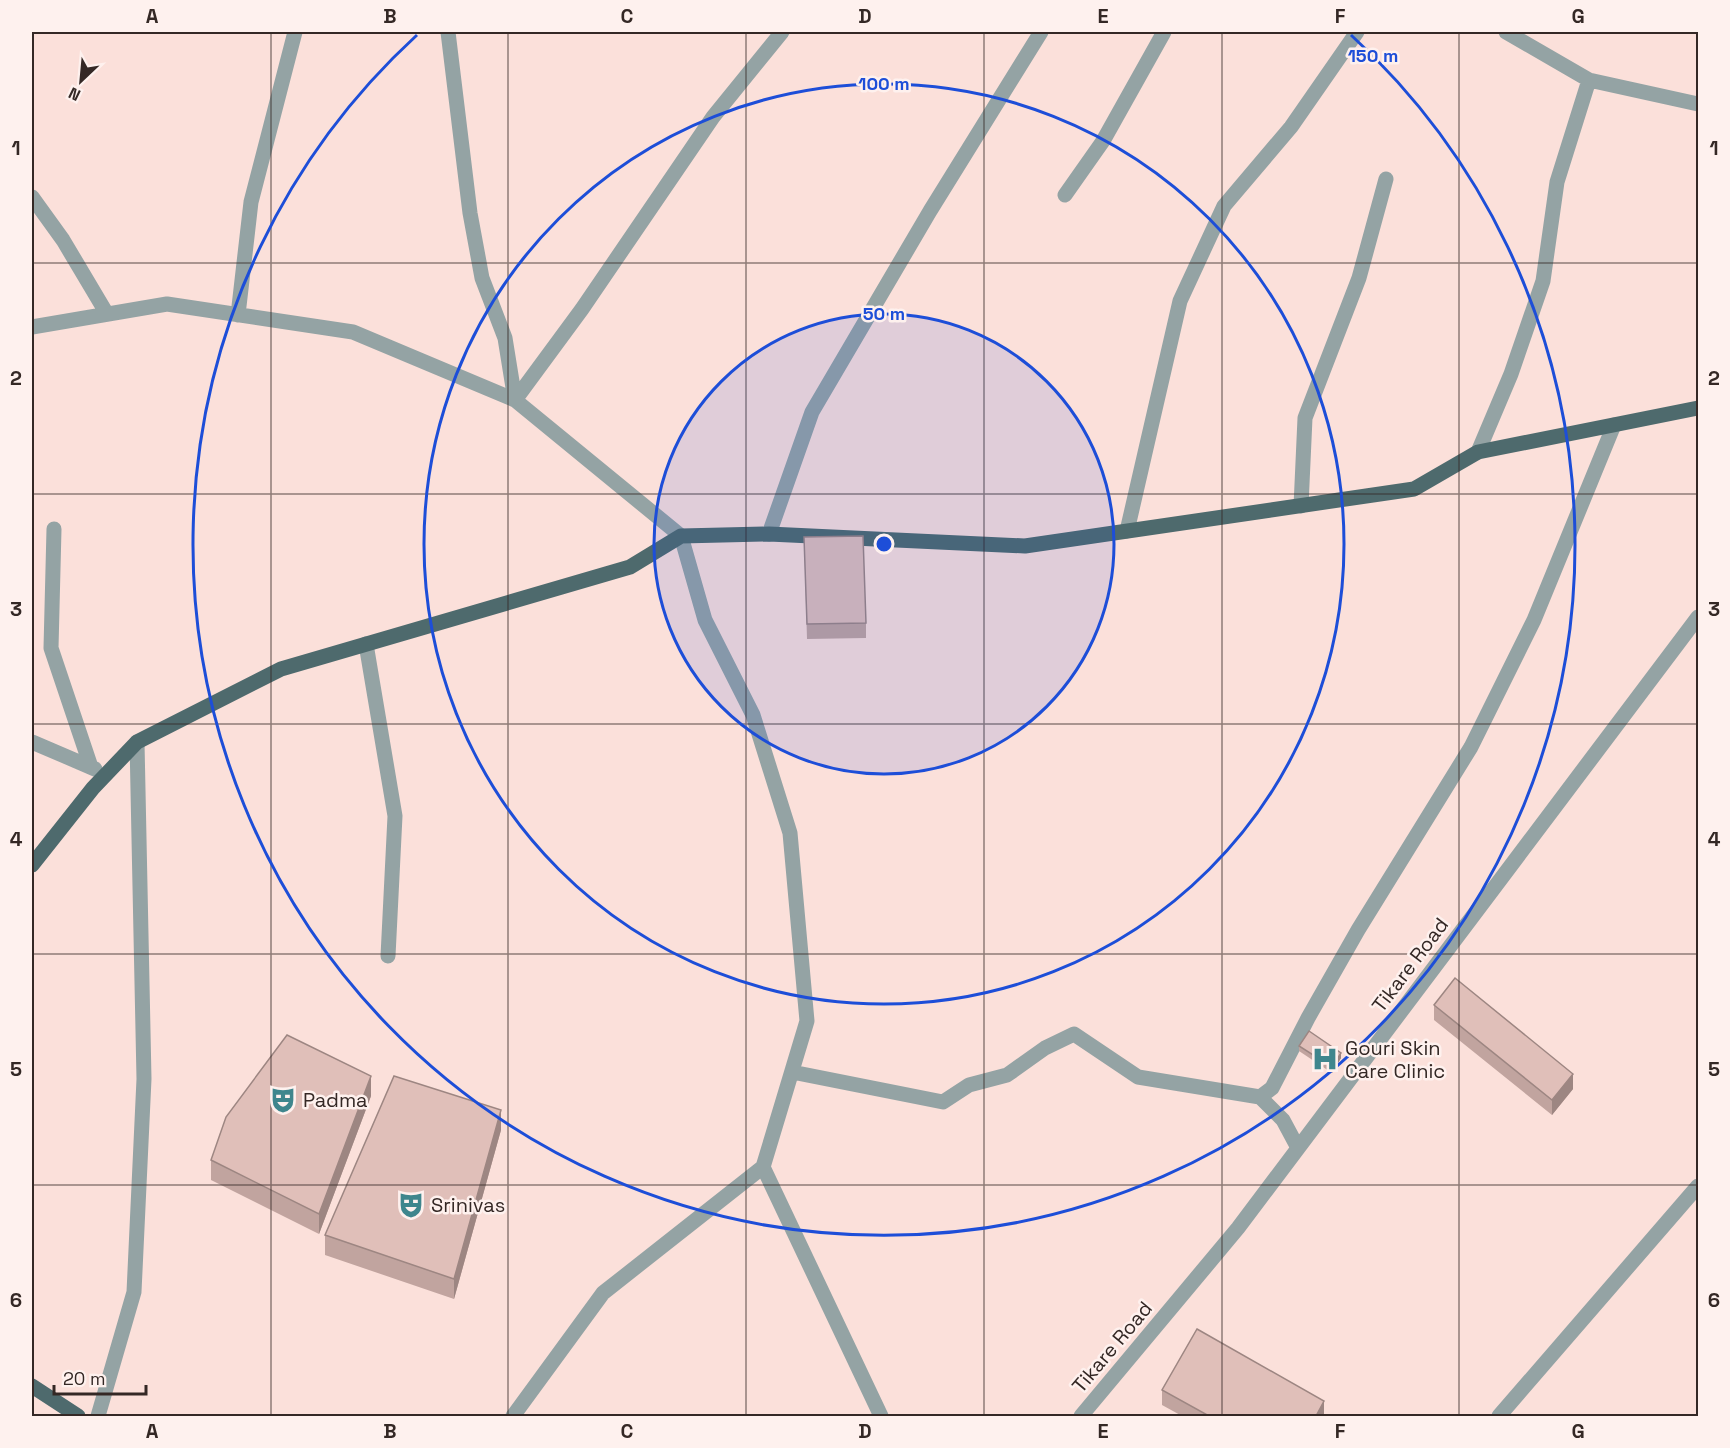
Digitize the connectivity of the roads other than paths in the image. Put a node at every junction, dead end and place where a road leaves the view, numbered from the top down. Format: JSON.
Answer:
{"nodes":[{"id":1,"x":295,"y":32,"type":"edge"},
{"id":2,"x":448,"y":32,"type":"edge"},
{"id":3,"x":782,"y":32,"type":"edge"},
{"id":4,"x":1041,"y":32,"type":"edge"},
{"id":5,"x":1164,"y":32,"type":"edge"},
{"id":6,"x":1357,"y":32,"type":"edge"},
{"id":7,"x":1506,"y":32,"type":"edge"},
{"id":8,"x":1589,"y":80,"type":"junction"},
{"id":9,"x":1698,"y":104,"type":"edge"},
{"id":10,"x":1386,"y":179,"type":"dead end"},
{"id":11,"x":1065,"y":195,"type":"dead end"},
{"id":12,"x":32,"y":197,"type":"edge"},
{"id":13,"x":107,"y":314,"type":"junction"},
{"id":14,"x":238,"y":315,"type":"junction"},
{"id":15,"x":32,"y":327,"type":"edge"},
{"id":16,"x":515,"y":400,"type":"junction"},
{"id":17,"x":1698,"y":408,"type":"edge"},
{"id":18,"x":1614,"y":425,"type":"junction"},
{"id":19,"x":1478,"y":452,"type":"junction"},
{"id":20,"x":1301,"y":506,"type":"junction"},
{"id":21,"x":54,"y":529,"type":"dead end"},
{"id":22,"x":1127,"y":531,"type":"junction"},
{"id":23,"x":769,"y":534,"type":"junction"},
{"id":24,"x":681,"y":536,"type":"junction"},
{"id":25,"x":1698,"y":617,"type":"edge"},
{"id":26,"x":366,"y":644,"type":"junction"},
{"id":27,"x":32,"y":742,"type":"edge"},
{"id":28,"x":137,"y":742,"type":"junction"},
{"id":29,"x":98,"y":771,"type":"junction"},
{"id":30,"x":32,"y":866,"type":"edge"},
{"id":31,"x":388,"y":956,"type":"dead end"},
{"id":32,"x":792,"y":1072,"type":"junction"},
{"id":33,"x":1260,"y":1097,"type":"junction"},
{"id":34,"x":1298,"y":1148,"type":"junction"},
{"id":35,"x":763,"y":1167,"type":"junction"},
{"id":36,"x":1698,"y":1186,"type":"edge"},
{"id":37,"x":32,"y":1386,"type":"edge"},
{"id":38,"x":78,"y":1416,"type":"edge"},
{"id":39,"x":98,"y":1416,"type":"edge"},
{"id":40,"x":513,"y":1416,"type":"edge"},
{"id":41,"x":881,"y":1416,"type":"edge"},
{"id":42,"x":1081,"y":1416,"type":"edge"},
{"id":43,"x":1499,"y":1416,"type":"edge"}],
"edges":[{"from":1,"to":14,"type":"street"},
{"from":2,"to":16,"type":"street"},
{"from":3,"to":16,"type":"street"},
{"from":4,"to":23,"type":"street"},
{"from":5,"to":11,"type":"street"},
{"from":6,"to":22,"type":"street"},
{"from":7,"to":8,"type":"street"},
{"from":8,"to":9,"type":"street"},
{"from":8,"to":19,"type":"street"},
{"from":10,"to":20,"type":"street"},
{"from":12,"to":13,"type":"street"},
{"from":13,"to":14,"type":"street"},
{"from":13,"to":15,"type":"street"},
{"from":14,"to":16,"type":"street"},
{"from":16,"to":24,"type":"street"},
{"from":17,"to":18,"type":"main road"},
{"from":18,"to":19,"type":"main road"},
{"from":18,"to":33,"type":"street"},
{"from":19,"to":20,"type":"main road"},
{"from":20,"to":22,"type":"main road"},
{"from":21,"to":29,"type":"street"},
{"from":22,"to":23,"type":"main road"},
{"from":23,"to":24,"type":"main road"},
{"from":24,"to":26,"type":"main road"},
{"from":24,"to":32,"type":"street"},
{"from":25,"to":34,"type":"street","name":"Tikare Road"},
{"from":26,"to":28,"type":"main road"},
{"from":26,"to":31,"type":"street"},
{"from":27,"to":29,"type":"street"},
{"from":28,"to":29,"type":"main road"},
{"from":28,"to":39,"type":"street"},
{"from":29,"to":30,"type":"main road"},
{"from":32,"to":33,"type":"street"},
{"from":32,"to":35,"type":"street"},
{"from":33,"to":34,"type":"street"},
{"from":34,"to":42,"type":"street","name":"Tikare Road"},
{"from":35,"to":40,"type":"street"},
{"from":35,"to":41,"type":"street"},
{"from":36,"to":43,"type":"street"},
{"from":37,"to":38,"type":"main road"}]}
